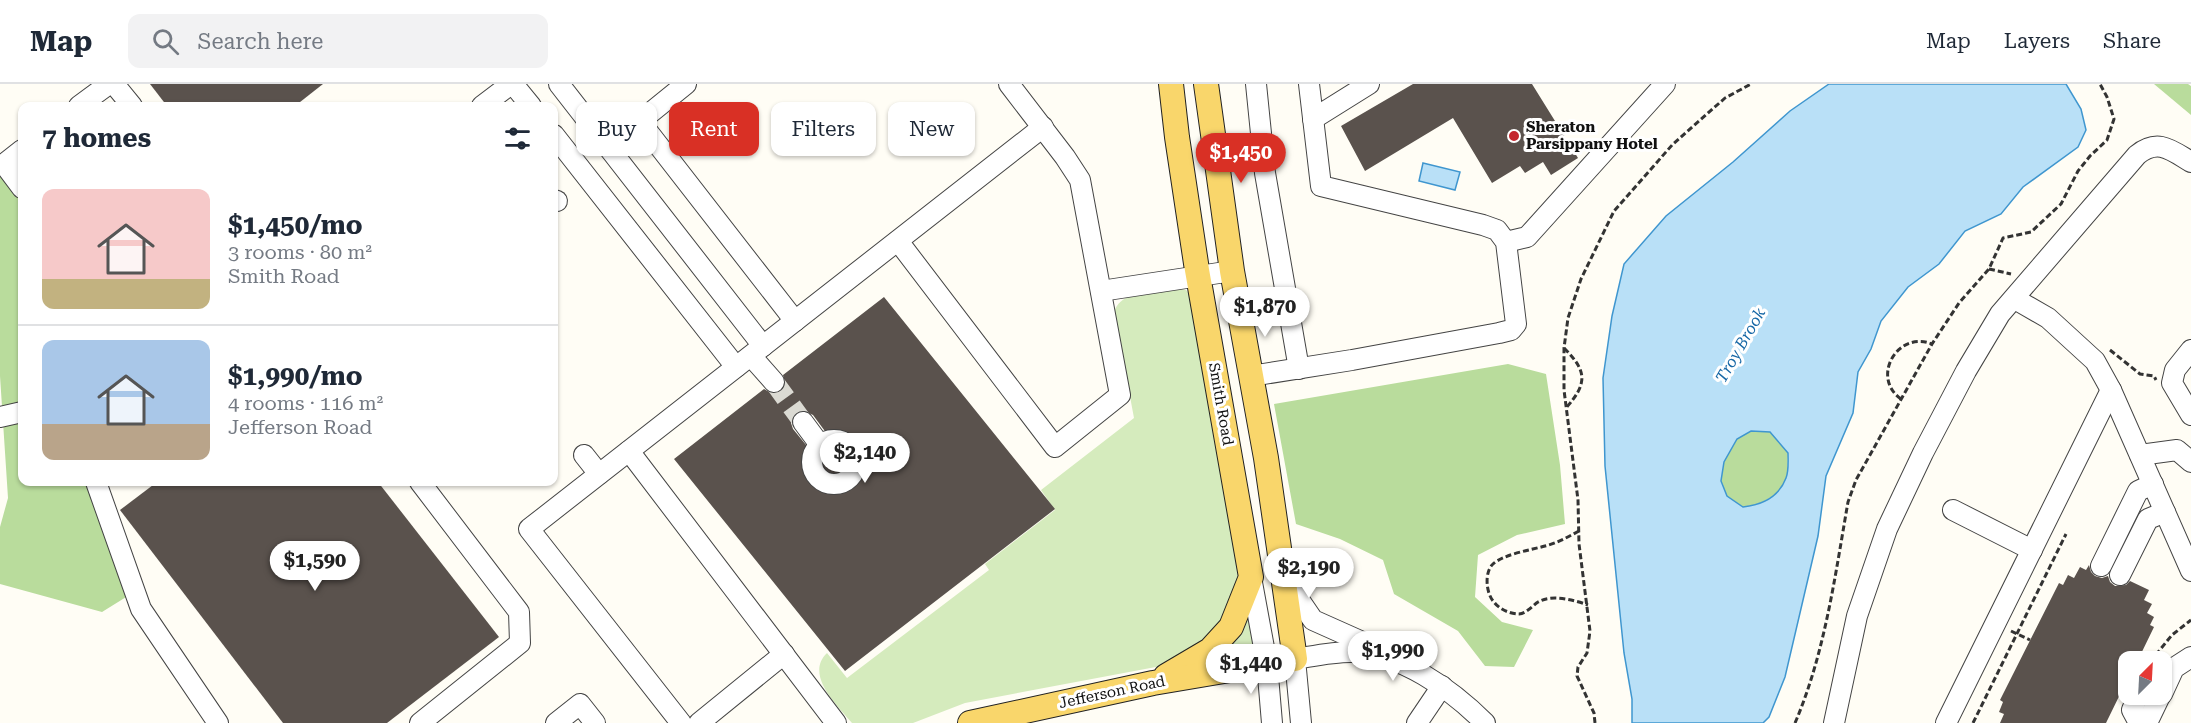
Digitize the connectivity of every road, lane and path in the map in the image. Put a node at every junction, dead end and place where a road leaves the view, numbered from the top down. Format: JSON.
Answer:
{"nodes":[{"id":1,"x":109,"y":84,"type":"edge"},
{"id":2,"x":114,"y":84,"type":"edge"},
{"id":3,"x":512,"y":84,"type":"edge"},
{"id":4,"x":559,"y":84,"type":"edge"},
{"id":5,"x":686,"y":84,"type":"edge"},
{"id":6,"x":1009,"y":84,"type":"edge"},
{"id":7,"x":1171,"y":84,"type":"edge"},
{"id":8,"x":1206,"y":84,"type":"edge"},
{"id":9,"x":1256,"y":84,"type":"edge"},
{"id":10,"x":1309,"y":84,"type":"edge"},
{"id":11,"x":1368,"y":84,"type":"edge"},
{"id":12,"x":1665,"y":84,"type":"edge"},
{"id":13,"x":1751,"y":84,"type":"edge"},
{"id":14,"x":2100,"y":84,"type":"edge"},
{"id":15,"x":84,"y":102,"type":"edge"},
{"id":16,"x":129,"y":102,"type":"edge"},
{"id":17,"x":487,"y":102,"type":"edge"},
{"id":18,"x":528,"y":102,"type":"edge"},
{"id":19,"x":1313,"y":119,"type":"junction"},
{"id":20,"x":1043,"y":127,"type":"junction"},
{"id":21,"x":558,"y":140,"type":"edge"},
{"id":22,"x":18,"y":153,"type":"edge"},
{"id":23,"x":2191,"y":162,"type":"edge"},
{"id":24,"x":18,"y":183,"type":"edge"},
{"id":25,"x":898,"y":241,"type":"junction"},
{"id":26,"x":1506,"y":242,"type":"junction"},
{"id":27,"x":1989,"y":269,"type":"junction"},
{"id":28,"x":1232,"y":271,"type":"junction"},
{"id":29,"x":2016,"y":275,"type":"dead end"},
{"id":30,"x":1198,"y":276,"type":"junction"},
{"id":31,"x":1101,"y":291,"type":"junction"},
{"id":32,"x":2015,"y":298,"type":"junction"},
{"id":33,"x":795,"y":321,"type":"junction"},
{"id":34,"x":1932,"y":344,"type":"junction"},
{"id":35,"x":2105,"y":346,"type":"dead end"},
{"id":36,"x":1564,"y":348,"type":"junction"},
{"id":37,"x":2191,"y":350,"type":"edge"},
{"id":38,"x":750,"y":356,"type":"junction"},
{"id":39,"x":1299,"y":369,"type":"junction"},
{"id":40,"x":1251,"y":376,"type":"junction"},
{"id":41,"x":774,"y":382,"type":"tunnel mouth"},
{"id":42,"x":2158,"y":386,"type":"dead end"},
{"id":43,"x":2111,"y":390,"type":"junction"},
{"id":44,"x":1901,"y":399,"type":"junction"},
{"id":45,"x":1566,"y":408,"type":"junction"},
{"id":46,"x":18,"y":413,"type":"edge"},
{"id":47,"x":2191,"y":415,"type":"edge"},
{"id":48,"x":0,"y":417,"type":"edge"},
{"id":49,"x":803,"y":422,"type":"tunnel mouth"},
{"id":50,"x":820,"y":445,"type":"dead end"},
{"id":51,"x":629,"y":451,"type":"junction"},
{"id":52,"x":2140,"y":454,"type":"junction"},
{"id":53,"x":584,"y":455,"type":"dead end"},
{"id":54,"x":2191,"y":462,"type":"edge"},
{"id":55,"x":599,"y":474,"type":"junction"},
{"id":56,"x":2153,"y":484,"type":"junction"},
{"id":57,"x":97,"y":486,"type":"edge"},
{"id":58,"x":423,"y":486,"type":"edge"},
{"id":59,"x":1953,"y":510,"type":"dead end"},
{"id":60,"x":2165,"y":512,"type":"junction"},
{"id":61,"x":1579,"y":531,"type":"junction"},
{"id":62,"x":2066,"y":534,"type":"dead end"},
{"id":63,"x":1279,"y":544,"type":"junction"},
{"id":64,"x":2032,"y":550,"type":"junction"},
{"id":65,"x":2101,"y":566,"type":"dead end"},
{"id":66,"x":2191,"y":571,"type":"edge"},
{"id":67,"x":2120,"y":575,"type":"dead end"},
{"id":68,"x":1251,"y":577,"type":"junction"},
{"id":69,"x":1588,"y":605,"type":"junction"},
{"id":70,"x":2191,"y":620,"type":"edge"},
{"id":71,"x":2159,"y":651,"type":"edge"},
{"id":72,"x":784,"y":654,"type":"junction"},
{"id":73,"x":2191,"y":657,"type":"edge"},
{"id":74,"x":1295,"y":659,"type":"junction"},
{"id":75,"x":1267,"y":664,"type":"junction"},
{"id":76,"x":2172,"y":672,"type":"edge"},
{"id":77,"x":1421,"y":674,"type":"junction"},
{"id":78,"x":1154,"y":683,"type":"junction"},
{"id":79,"x":1442,"y":686,"type":"junction"},
{"id":80,"x":2134,"y":705,"type":"edge"},
{"id":81,"x":2155,"y":705,"type":"edge"},
{"id":82,"x":218,"y":723,"type":"edge"},
{"id":83,"x":420,"y":723,"type":"edge"},
{"id":84,"x":556,"y":723,"type":"edge"},
{"id":85,"x":595,"y":723,"type":"edge"},
{"id":86,"x":681,"y":723,"type":"edge"},
{"id":87,"x":699,"y":723,"type":"edge"},
{"id":88,"x":836,"y":723,"type":"edge"},
{"id":89,"x":970,"y":723,"type":"edge"},
{"id":90,"x":1272,"y":723,"type":"edge"},
{"id":91,"x":1301,"y":723,"type":"edge"},
{"id":92,"x":1417,"y":723,"type":"edge"},
{"id":93,"x":1485,"y":723,"type":"edge"},
{"id":94,"x":1595,"y":723,"type":"edge"},
{"id":95,"x":1796,"y":723,"type":"edge"},
{"id":96,"x":1834,"y":723,"type":"edge"},
{"id":97,"x":1946,"y":723,"type":"edge"},
{"id":98,"x":1973,"y":723,"type":"edge"},
{"id":99,"x":2139,"y":723,"type":"edge"},
{"id":100,"x":2147,"y":723,"type":"edge"}],
"edges":[{"from":1,"to":15,"type":"street"},
{"from":2,"to":16,"type":"street"},
{"from":3,"to":17,"type":"street"},
{"from":3,"to":18,"type":"street"},
{"from":4,"to":38,"type":"street"},
{"from":5,"to":33,"type":"street"},
{"from":6,"to":20,"type":"street"},
{"from":7,"to":30,"type":"main road","name":"Smith Road"},
{"from":8,"to":28,"type":"main road"},
{"from":9,"to":39,"type":"street"},
{"from":10,"to":19,"type":"street"},
{"from":11,"to":19,"type":"street"},
{"from":12,"to":26,"type":"street"},
{"from":13,"to":36,"type":"path"},
{"from":14,"to":27,"type":"path"},
{"from":19,"to":26,"type":"street"},
{"from":20,"to":25,"type":"street"},
{"from":20,"to":31,"type":"street"},
{"from":21,"to":38,"type":"street"},
{"from":22,"to":24,"type":"street"},
{"from":23,"to":32,"type":"street"},
{"from":25,"to":31,"type":"street"},
{"from":25,"to":33,"type":"street"},
{"from":26,"to":39,"type":"street"},
{"from":27,"to":29,"type":"path"},
{"from":27,"to":34,"type":"path"},
{"from":28,"to":30,"type":"street"},
{"from":28,"to":40,"type":"main road"},
{"from":30,"to":31,"type":"street"},
{"from":30,"to":68,"type":"main road","name":"Smith Road"},
{"from":32,"to":43,"type":"street"},
{"from":32,"to":96,"type":"street"},
{"from":33,"to":38,"type":"street"},
{"from":34,"to":44,"type":"path"},
{"from":34,"to":44,"type":"path"},
{"from":35,"to":42,"type":"path"},
{"from":36,"to":45,"type":"path"},
{"from":36,"to":45,"type":"path"},
{"from":37,"to":47,"type":"street"},
{"from":38,"to":41,"type":"street"},
{"from":38,"to":51,"type":"street"},
{"from":39,"to":40,"type":"street"},
{"from":40,"to":63,"type":"main road"},
{"from":43,"to":52,"type":"street"},
{"from":43,"to":64,"type":"street"},
{"from":44,"to":95,"type":"path"},
{"from":45,"to":61,"type":"path"},
{"from":46,"to":48,"type":"street"},
{"from":49,"to":50,"type":"street"},
{"from":51,"to":55,"type":"street"},
{"from":51,"to":72,"type":"street"},
{"from":52,"to":54,"type":"street"},
{"from":52,"to":56,"type":"street"},
{"from":53,"to":55,"type":"street"},
{"from":55,"to":86,"type":"street"},
{"from":56,"to":60,"type":"street"},
{"from":56,"to":65,"type":"street"},
{"from":57,"to":82,"type":"street"},
{"from":58,"to":83,"type":"street"},
{"from":59,"to":64,"type":"street"},
{"from":60,"to":66,"type":"street"},
{"from":60,"to":67,"type":"street"},
{"from":61,"to":69,"type":"path"},
{"from":61,"to":69,"type":"path"},
{"from":62,"to":98,"type":"path"},
{"from":63,"to":74,"type":"main road"},
{"from":63,"to":77,"type":"street"},
{"from":64,"to":97,"type":"street"},
{"from":68,"to":75,"type":"street","name":"Smith Road"},
{"from":68,"to":78,"type":"main road"},
{"from":69,"to":94,"type":"path"},
{"from":70,"to":71,"type":"path"},
{"from":72,"to":87,"type":"street"},
{"from":72,"to":88,"type":"street"},
{"from":73,"to":76,"type":"street"},
{"from":74,"to":75,"type":"main road","name":"Jefferson Road"},
{"from":74,"to":77,"type":"street","name":"Jefferson Road"},
{"from":74,"to":91,"type":"street"},
{"from":75,"to":78,"type":"main road","name":"Jefferson Road"},
{"from":75,"to":90,"type":"street","name":"Smith Road"},
{"from":77,"to":79,"type":"street","name":"Jefferson Road"},
{"from":78,"to":89,"type":"main road","name":"Jefferson Road"},
{"from":79,"to":92,"type":"street"},
{"from":79,"to":93,"type":"street","name":"Jefferson Road"},
{"from":80,"to":99,"type":"street"},
{"from":81,"to":100,"type":"street"},
{"from":84,"to":85,"type":"street"}]}
